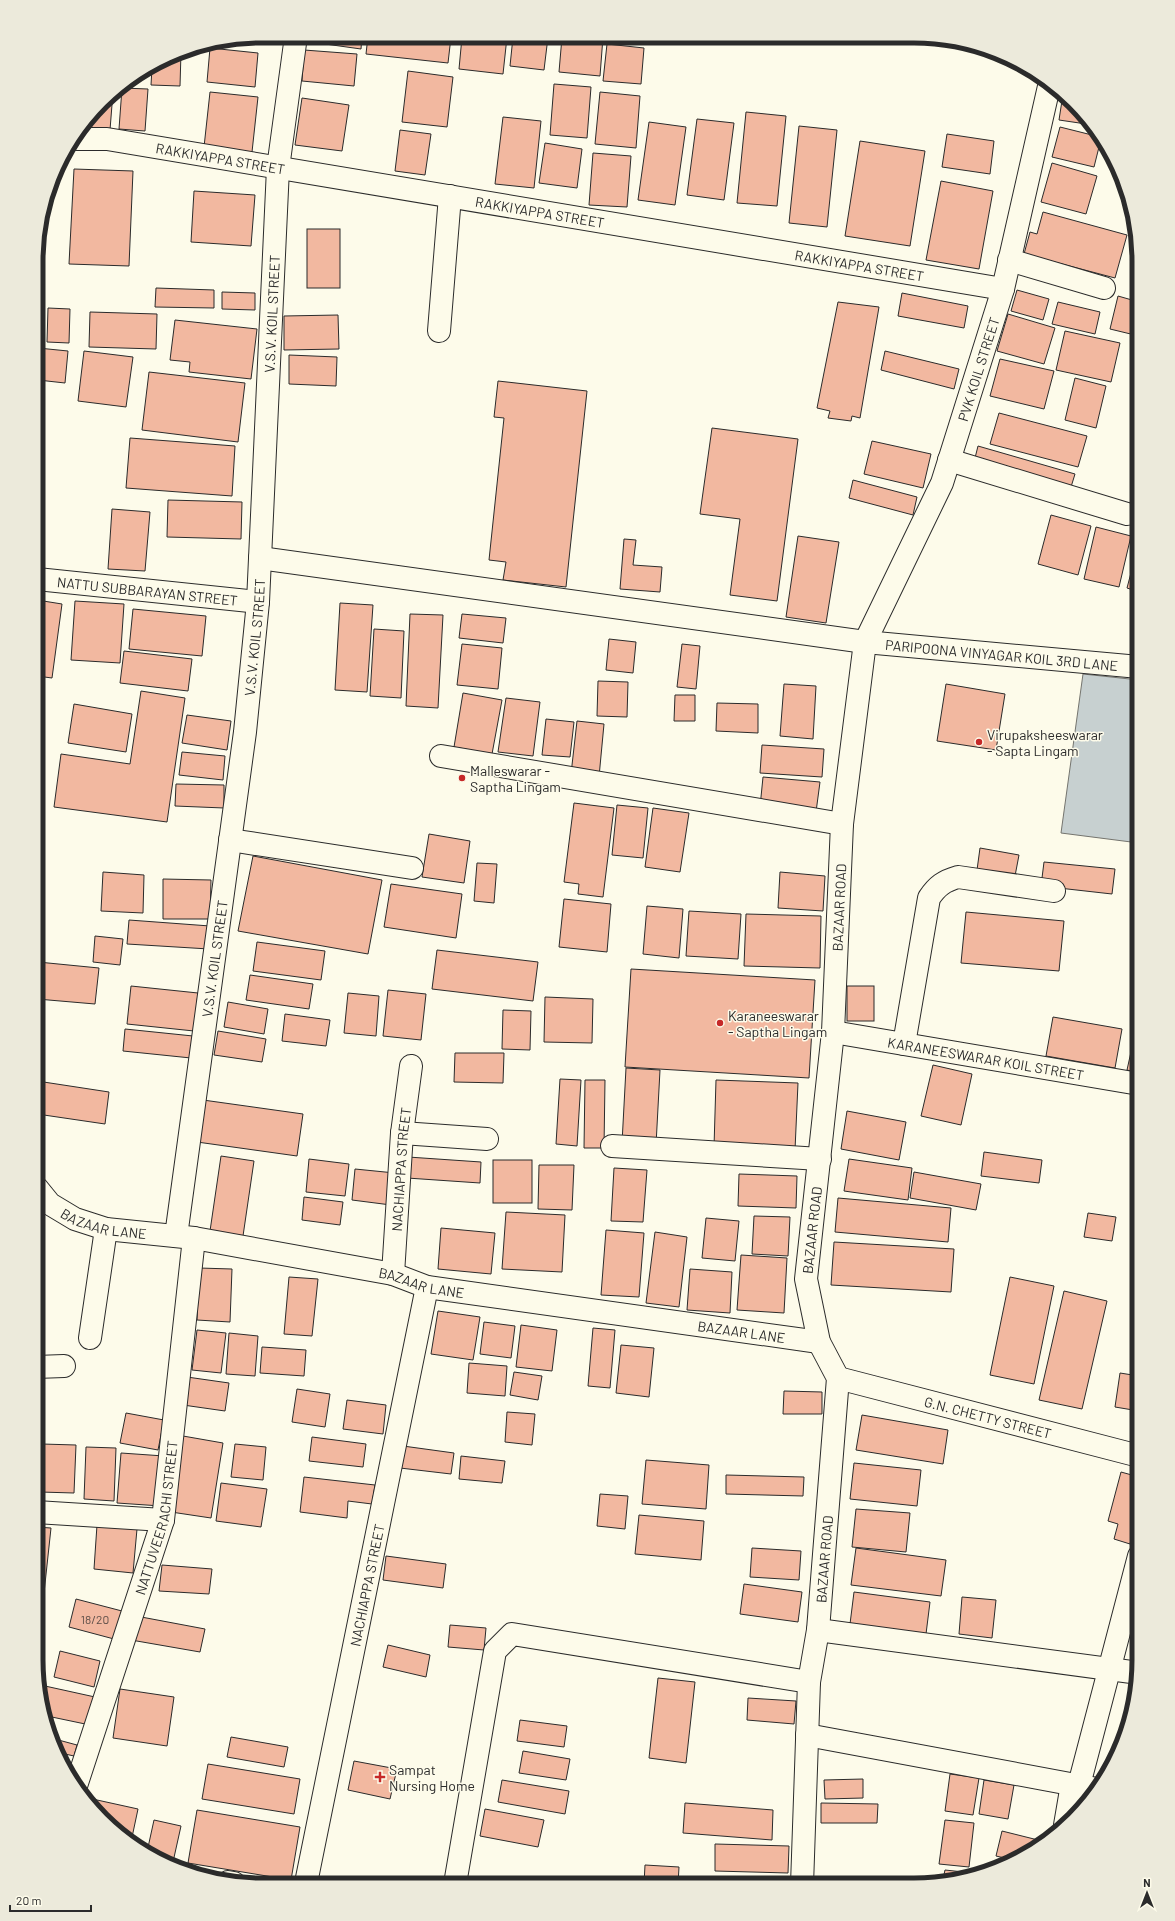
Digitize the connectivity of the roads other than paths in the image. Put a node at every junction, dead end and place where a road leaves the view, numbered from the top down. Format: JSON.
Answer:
{"nodes":[{"id":1,"x":295,"y":43,"type":"edge"},
{"id":2,"x":1048,"y":89,"type":"edge"},
{"id":3,"x":81,"y":139,"type":"edge"},
{"id":4,"x":278,"y":168,"type":"junction"},
{"id":5,"x":450,"y":196,"type":"junction"},
{"id":6,"x":1009,"y":260,"type":"junction"},
{"id":7,"x":1104,"y":288,"type":"dead end"},
{"id":8,"x":1003,"y":289,"type":"junction"},
{"id":9,"x":439,"y":331,"type":"dead end"},
{"id":10,"x":949,"y":460,"type":"junction"},
{"id":11,"x":1127,"y":514,"type":"dead end"},
{"id":12,"x":260,"y":558,"type":"junction"},
{"id":13,"x":43,"y":580,"type":"edge"},
{"id":14,"x":258,"y":602,"type":"junction"},
{"id":15,"x":865,"y":642,"type":"junction"},
{"id":16,"x":1132,"y":666,"type":"edge"},
{"id":17,"x":441,"y":756,"type":"dead end"},
{"id":18,"x":842,"y":824,"type":"junction"},
{"id":19,"x":230,"y":840,"type":"junction"},
{"id":20,"x":412,"y":868,"type":"dead end"},
{"id":21,"x":1054,"y":891,"type":"dead end"},
{"id":22,"x":833,"y":1032,"type":"junction"},
{"id":23,"x":904,"y":1044,"type":"junction"},
{"id":24,"x":411,"y":1066,"type":"dead end"},
{"id":25,"x":1132,"y":1083,"type":"edge"},
{"id":26,"x":402,"y":1133,"type":"junction"},
{"id":27,"x":487,"y":1139,"type":"dead end"},
{"id":28,"x":612,"y":1146,"type":"dead end"},
{"id":29,"x":820,"y":1159,"type":"junction"},
{"id":30,"x":43,"y":1195,"type":"edge"},
{"id":31,"x":106,"y":1230,"type":"junction"},
{"id":32,"x":185,"y":1237,"type":"junction"},
{"id":33,"x":393,"y":1274,"type":"junction"},
{"id":34,"x":427,"y":1287,"type":"junction"},
{"id":35,"x":90,"y":1338,"type":"dead end"},
{"id":36,"x":819,"y":1342,"type":"junction"},
{"id":37,"x":64,"y":1366,"type":"dead end"},
{"id":38,"x":43,"y":1367,"type":"edge"},
{"id":39,"x":838,"y":1378,"type":"junction"},
{"id":40,"x":1132,"y":1454,"type":"edge"},
{"id":41,"x":43,"y":1512,"type":"edge"},
{"id":42,"x":163,"y":1520,"type":"junction"},
{"id":43,"x":1132,"y":1579,"type":"edge"},
{"id":44,"x":818,"y":1630,"type":"junction"},
{"id":45,"x":1109,"y":1669,"type":"junction"},
{"id":46,"x":1132,"y":1673,"type":"edge"},
{"id":47,"x":809,"y":1682,"type":"junction"},
{"id":48,"x":807,"y":1735,"type":"junction"},
{"id":49,"x":78,"y":1779,"type":"edge"},
{"id":50,"x":1083,"y":1786,"type":"edge"},
{"id":51,"x":1072,"y":1810,"type":"edge"},
{"id":52,"x":307,"y":1878,"type":"edge"},
{"id":53,"x":456,"y":1878,"type":"edge"},
{"id":54,"x":802,"y":1878,"type":"edge"}],
"edges":[{"from":1,"to":4,"type":"street","name":"V.S.V. KOIL STREET"},
{"from":2,"to":6,"type":"street","name":"PVK KOIL STREET"},
{"from":3,"to":4,"type":"street","name":"RAKKIYAPPA STREET"},
{"from":4,"to":5,"type":"street","name":"RAKKIYAPPA STREET"},
{"from":4,"to":12,"type":"street","name":"V.S.V. KOIL STREET"},
{"from":5,"to":8,"type":"street","name":"RAKKIYAPPA STREET"},
{"from":5,"to":9,"type":"street"},
{"from":6,"to":7,"type":"street"},
{"from":6,"to":8,"type":"street","name":"PVK KOIL STREET"},
{"from":8,"to":10,"type":"street","name":"PVK KOIL STREET"},
{"from":10,"to":11,"type":"street"},
{"from":10,"to":15,"type":"street","name":"PVK KOIL STREET"},
{"from":12,"to":14,"type":"street","name":"V.S.V. KOIL STREET"},
{"from":12,"to":15,"type":"street","name":"PARIPOONA VINYAGAR KOIL 3RD LANE"},
{"from":13,"to":14,"type":"street","name":"NATTU SUBBARAYAN STREET"},
{"from":14,"to":19,"type":"street","name":"V.S.V. KOIL STREET"},
{"from":15,"to":16,"type":"street","name":"PARIPOONA VINYAGAR KOIL 3RD LANE"},
{"from":15,"to":18,"type":"street","name":"BAZAAR ROAD"},
{"from":17,"to":18,"type":"street"},
{"from":18,"to":22,"type":"street","name":"BAZAAR ROAD"},
{"from":19,"to":20,"type":"street"},
{"from":19,"to":32,"type":"street","name":"V.S.V. KOIL STREET"},
{"from":21,"to":23,"type":"street"},
{"from":22,"to":23,"type":"street","name":"KARANEESWARAR KOIL STREET"},
{"from":22,"to":29,"type":"street","name":"BAZAAR ROAD"},
{"from":23,"to":25,"type":"street","name":"KARANEESWARAR KOIL STREET"},
{"from":24,"to":26,"type":"street","name":"NACHIAPPA STREET"},
{"from":26,"to":27,"type":"street"},
{"from":26,"to":33,"type":"street","name":"NACHIAPPA STREET"},
{"from":28,"to":29,"type":"street"},
{"from":29,"to":36,"type":"street","name":"BAZAAR ROAD"},
{"from":30,"to":31,"type":"street","name":"BAZAAR LANE"},
{"from":31,"to":32,"type":"street","name":"BAZAAR LANE"},
{"from":31,"to":35,"type":"street"},
{"from":32,"to":33,"type":"street","name":"BAZAAR LANE"},
{"from":32,"to":42,"type":"street","name":"NATTUVEERACHI STREET"},
{"from":33,"to":34,"type":"street","name":"BAZAAR LANE"},
{"from":34,"to":36,"type":"street","name":"BAZAAR LANE"},
{"from":34,"to":52,"type":"street","name":"NACHIAPPA STREET"},
{"from":36,"to":39,"type":"street","name":"BAZAAR ROAD"},
{"from":37,"to":38,"type":"street"},
{"from":39,"to":40,"type":"street","name":"G.N. CHETTY STREET"},
{"from":39,"to":44,"type":"street","name":"BAZAAR ROAD"},
{"from":41,"to":42,"type":"street"},
{"from":42,"to":49,"type":"street","name":"NATTUVEERACHI STREET"},
{"from":43,"to":45,"type":"street"},
{"from":44,"to":45,"type":"street"},
{"from":44,"to":47,"type":"street","name":"BAZAAR ROAD"},
{"from":45,"to":46,"type":"street"},
{"from":45,"to":50,"type":"street"},
{"from":47,"to":48,"type":"street","name":"BAZAAR ROAD"},
{"from":47,"to":53,"type":"street"},
{"from":48,"to":50,"type":"street"},
{"from":48,"to":54,"type":"street","name":"BAZAAR ROAD"},
{"from":50,"to":51,"type":"street"}]}
